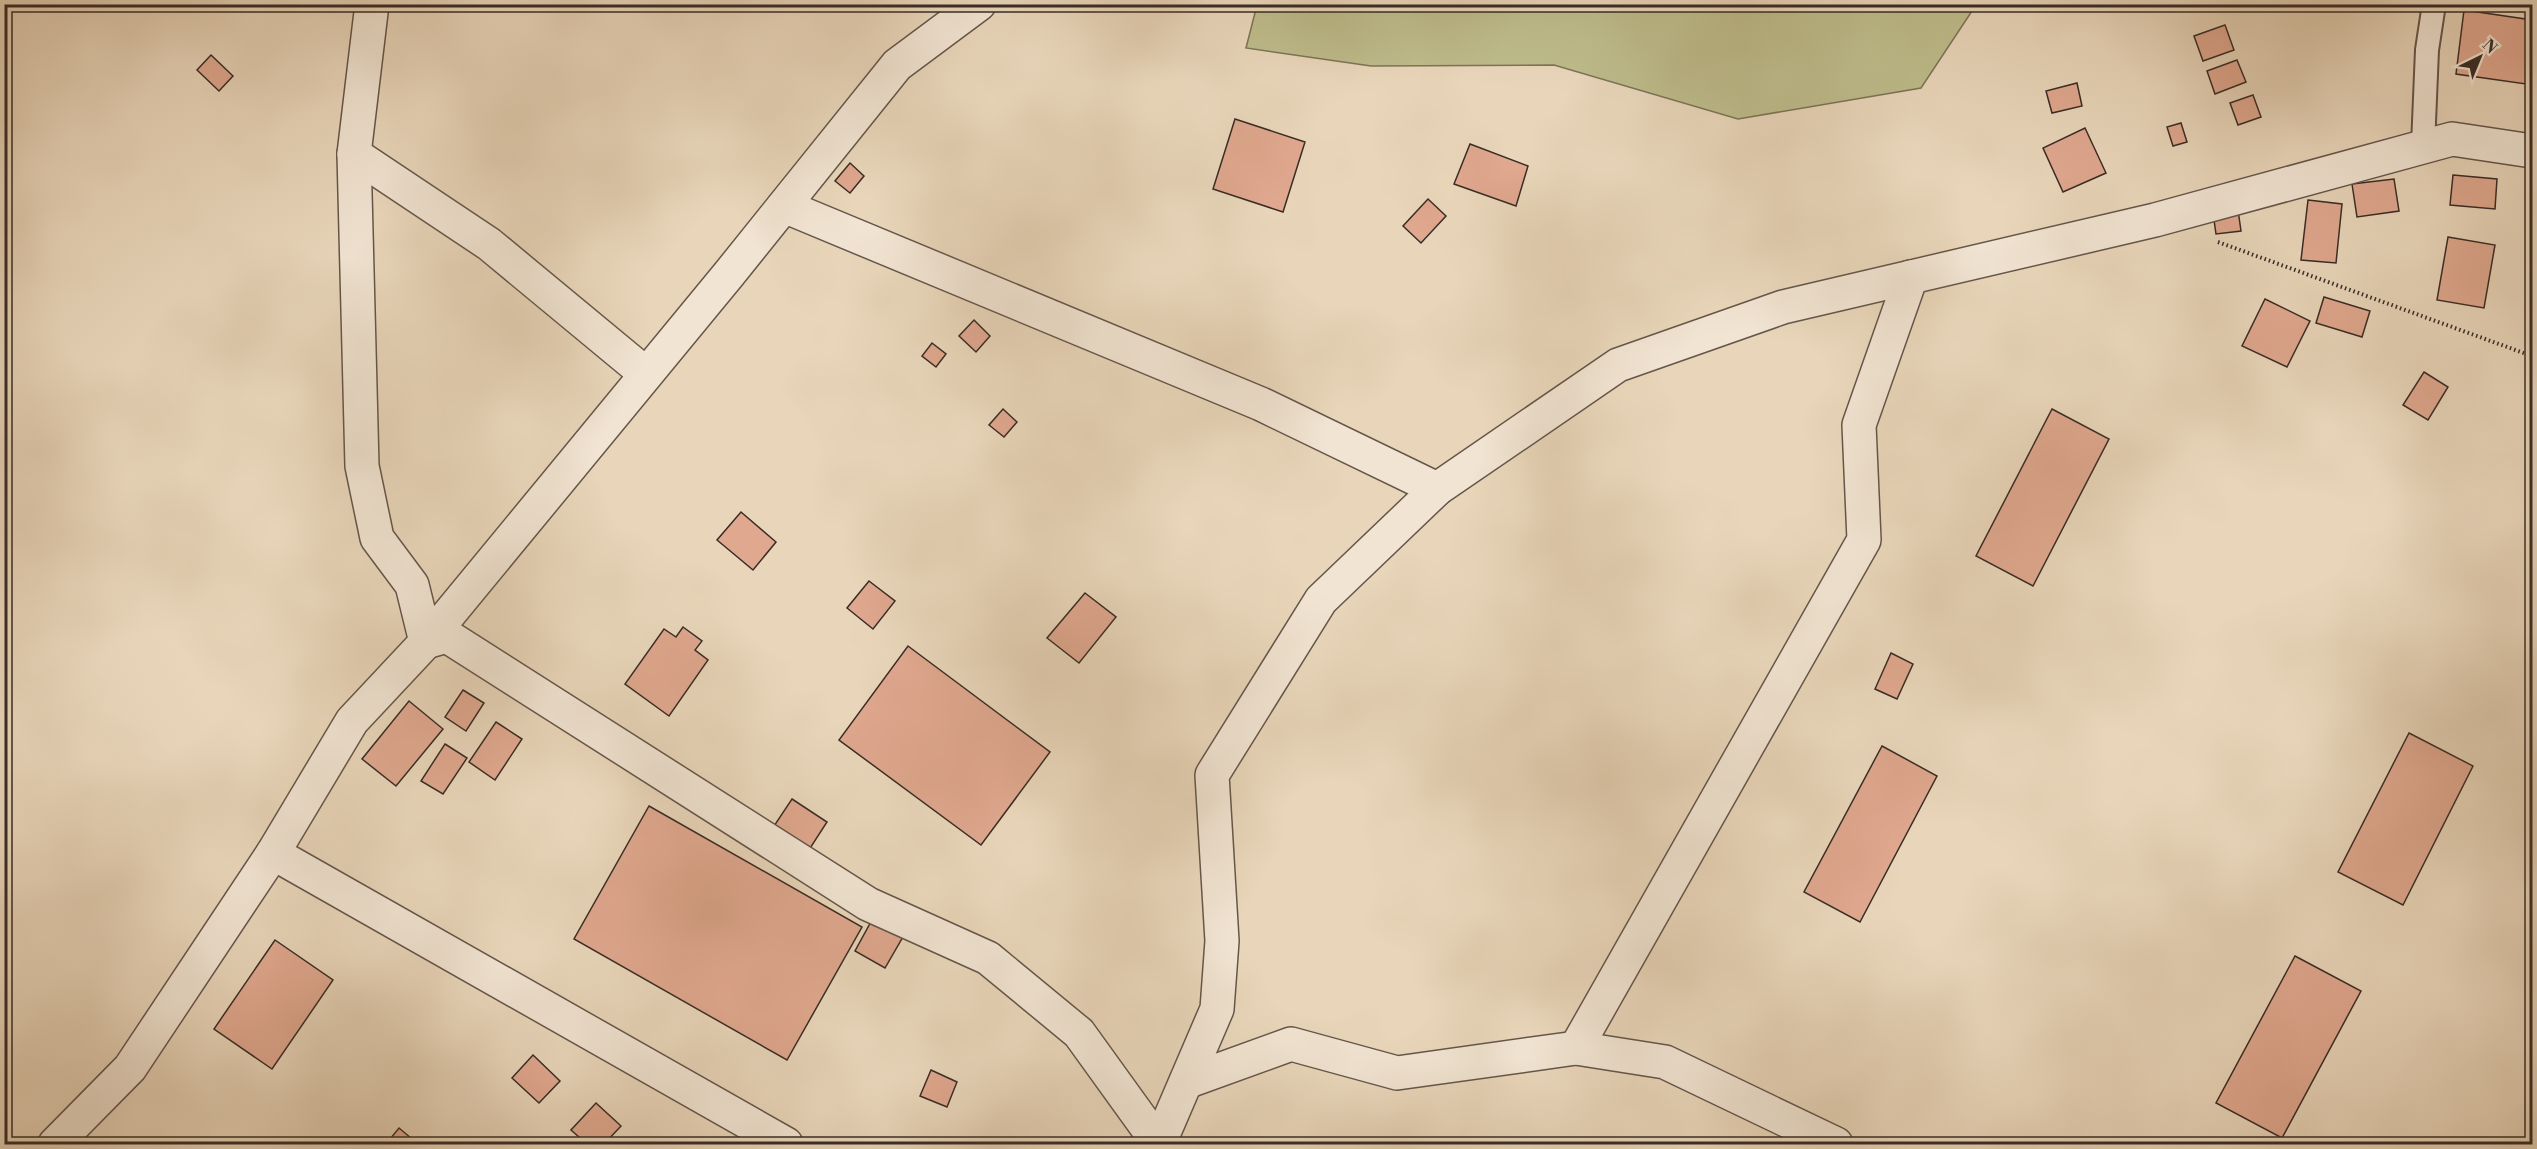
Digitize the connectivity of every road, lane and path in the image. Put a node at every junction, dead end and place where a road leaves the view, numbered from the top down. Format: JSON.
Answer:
{"nodes":[{"id":1,"x":372,"y":4,"type":"edge"},
{"id":2,"x":979,"y":4,"type":"edge"},
{"id":3,"x":2434,"y":4,"type":"edge"},
{"id":4,"x":2423,"y":147,"type":"junction"},
{"id":5,"x":2532,"y":151,"type":"edge"},
{"id":6,"x":354,"y":154,"type":"junction"},
{"id":7,"x":784,"y":206,"type":"junction"},
{"id":8,"x":2211,"y":240,"type":"dead end"},
{"id":9,"x":1911,"y":277,"type":"junction"},
{"id":10,"x":2532,"y":356,"type":"edge"},
{"id":11,"x":646,"y":374,"type":"junction"},
{"id":12,"x":1437,"y":489,"type":"junction"},
{"id":13,"x":426,"y":642,"type":"junction"},
{"id":14,"x":273,"y":853,"type":"junction"},
{"id":15,"x":1576,"y":1048,"type":"junction"},
{"id":16,"x":1186,"y":1082,"type":"junction"},
{"id":17,"x":55,"y":1144,"type":"edge"},
{"id":18,"x":786,"y":1144,"type":"edge"},
{"id":19,"x":1159,"y":1144,"type":"edge"},
{"id":20,"x":1836,"y":1144,"type":"edge"}],
"edges":[{"from":1,"to":6,"type":"street"},
{"from":2,"to":7,"type":"street"},
{"from":3,"to":4,"type":"lane"},
{"from":4,"to":5,"type":"street"},
{"from":4,"to":9,"type":"street"},
{"from":6,"to":11,"type":"street"},
{"from":6,"to":13,"type":"street"},
{"from":7,"to":11,"type":"street"},
{"from":7,"to":12,"type":"street"},
{"from":8,"to":10,"type":"path"},
{"from":9,"to":12,"type":"street"},
{"from":9,"to":15,"type":"street"},
{"from":11,"to":13,"type":"street"},
{"from":12,"to":16,"type":"street"},
{"from":13,"to":14,"type":"street"},
{"from":13,"to":19,"type":"street"},
{"from":14,"to":17,"type":"street"},
{"from":14,"to":18,"type":"street"},
{"from":15,"to":16,"type":"street"},
{"from":15,"to":20,"type":"street"},
{"from":16,"to":19,"type":"street"}]}
